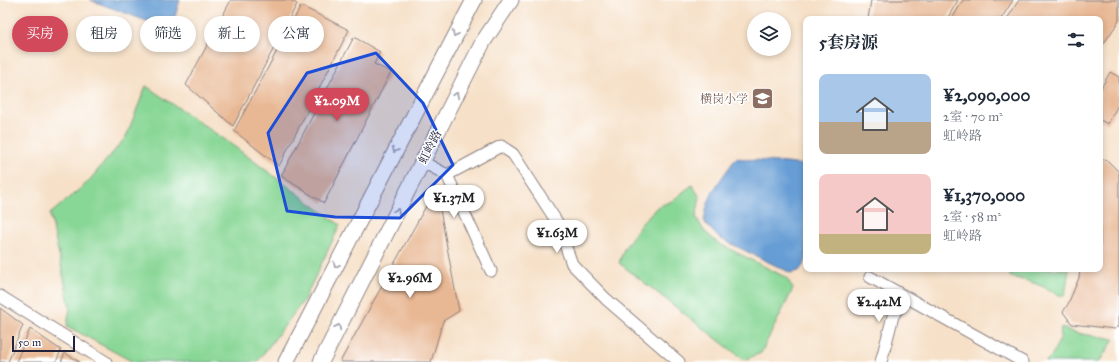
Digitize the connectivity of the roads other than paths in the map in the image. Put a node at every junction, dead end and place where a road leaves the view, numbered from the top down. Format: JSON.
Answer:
{"nodes":[{"id":1,"x":474,"y":0,"type":"edge"},
{"id":2,"x":511,"y":0,"type":"edge"},
{"id":3,"x":422,"y":162,"type":"junction"},
{"id":4,"x":447,"y":175,"type":"junction"},
{"id":5,"x":491,"y":271,"type":"dead end"},
{"id":6,"x":870,"y":277,"type":"dead end"},
{"id":7,"x":0,"y":296,"type":"edge"},
{"id":8,"x":905,"y":297,"type":"junction"},
{"id":9,"x":883,"y":361,"type":"edge"},
{"id":10,"x":106,"y":362,"type":"edge"},
{"id":11,"x":286,"y":362,"type":"edge"},
{"id":12,"x":321,"y":362,"type":"edge"},
{"id":13,"x":679,"y":362,"type":"edge"},
{"id":14,"x":1023,"y":362,"type":"edge"}],
"edges":[{"from":1,"to":11,"type":"main road","one_way":true},
{"from":3,"to":2,"type":"main road","name":"虹岭路","one_way":true},
{"from":3,"to":4,"type":"street"},
{"from":12,"to":3,"type":"main road","name":"虹岭路","one_way":true},
{"from":4,"to":5,"type":"street"},
{"from":4,"to":13,"type":"street"},
{"from":6,"to":8,"type":"street"},
{"from":7,"to":10,"type":"street"},
{"from":8,"to":9,"type":"street"},
{"from":8,"to":14,"type":"street"}]}
